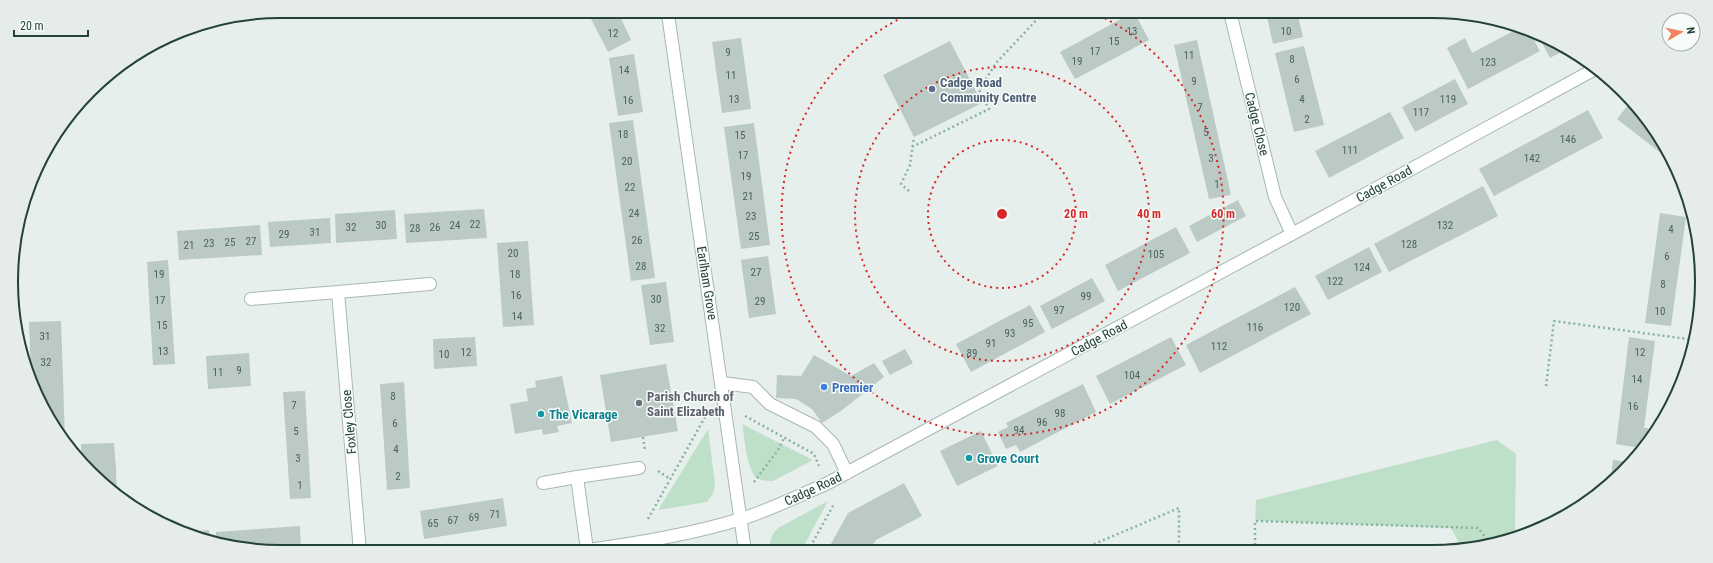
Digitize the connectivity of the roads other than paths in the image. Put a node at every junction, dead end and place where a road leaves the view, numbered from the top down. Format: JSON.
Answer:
{"nodes":[{"id":1,"x":669,"y":18,"type":"edge"},
{"id":2,"x":1231,"y":18,"type":"edge"},
{"id":3,"x":1591,"y":71,"type":"edge"},
{"id":4,"x":1292,"y":234,"type":"junction"},
{"id":5,"x":430,"y":284,"type":"dead end"},
{"id":6,"x":338,"y":292,"type":"junction"},
{"id":7,"x":251,"y":299,"type":"dead end"},
{"id":8,"x":722,"y":383,"type":"junction"},
{"id":9,"x":639,"y":468,"type":"dead end"},
{"id":10,"x":847,"y":473,"type":"junction"},
{"id":11,"x":577,"y":477,"type":"junction"},
{"id":12,"x":543,"y":483,"type":"dead end"},
{"id":13,"x":741,"y":519,"type":"junction"},
{"id":14,"x":359,"y":545,"type":"edge"},
{"id":15,"x":584,"y":545,"type":"edge"},
{"id":16,"x":622,"y":545,"type":"edge"},
{"id":17,"x":744,"y":545,"type":"edge"}],
"edges":[{"from":1,"to":8,"type":"street","name":"Earlham Grove"},
{"from":2,"to":4,"type":"street","name":"Cadge Close"},
{"from":3,"to":4,"type":"street","name":"Cadge Road"},
{"from":4,"to":10,"type":"street","name":"Cadge Road"},
{"from":5,"to":6,"type":"street"},
{"from":6,"to":7,"type":"street"},
{"from":6,"to":14,"type":"street","name":"Foxley Close"},
{"from":8,"to":10,"type":"street"},
{"from":8,"to":13,"type":"street","name":"Earlham Grove"},
{"from":9,"to":11,"type":"street"},
{"from":10,"to":13,"type":"street","name":"Cadge Road"},
{"from":11,"to":12,"type":"street"},
{"from":11,"to":15,"type":"street"},
{"from":13,"to":16,"type":"street","name":"Cadge Road"},
{"from":13,"to":17,"type":"street","name":"Earlham Grove"}]}
